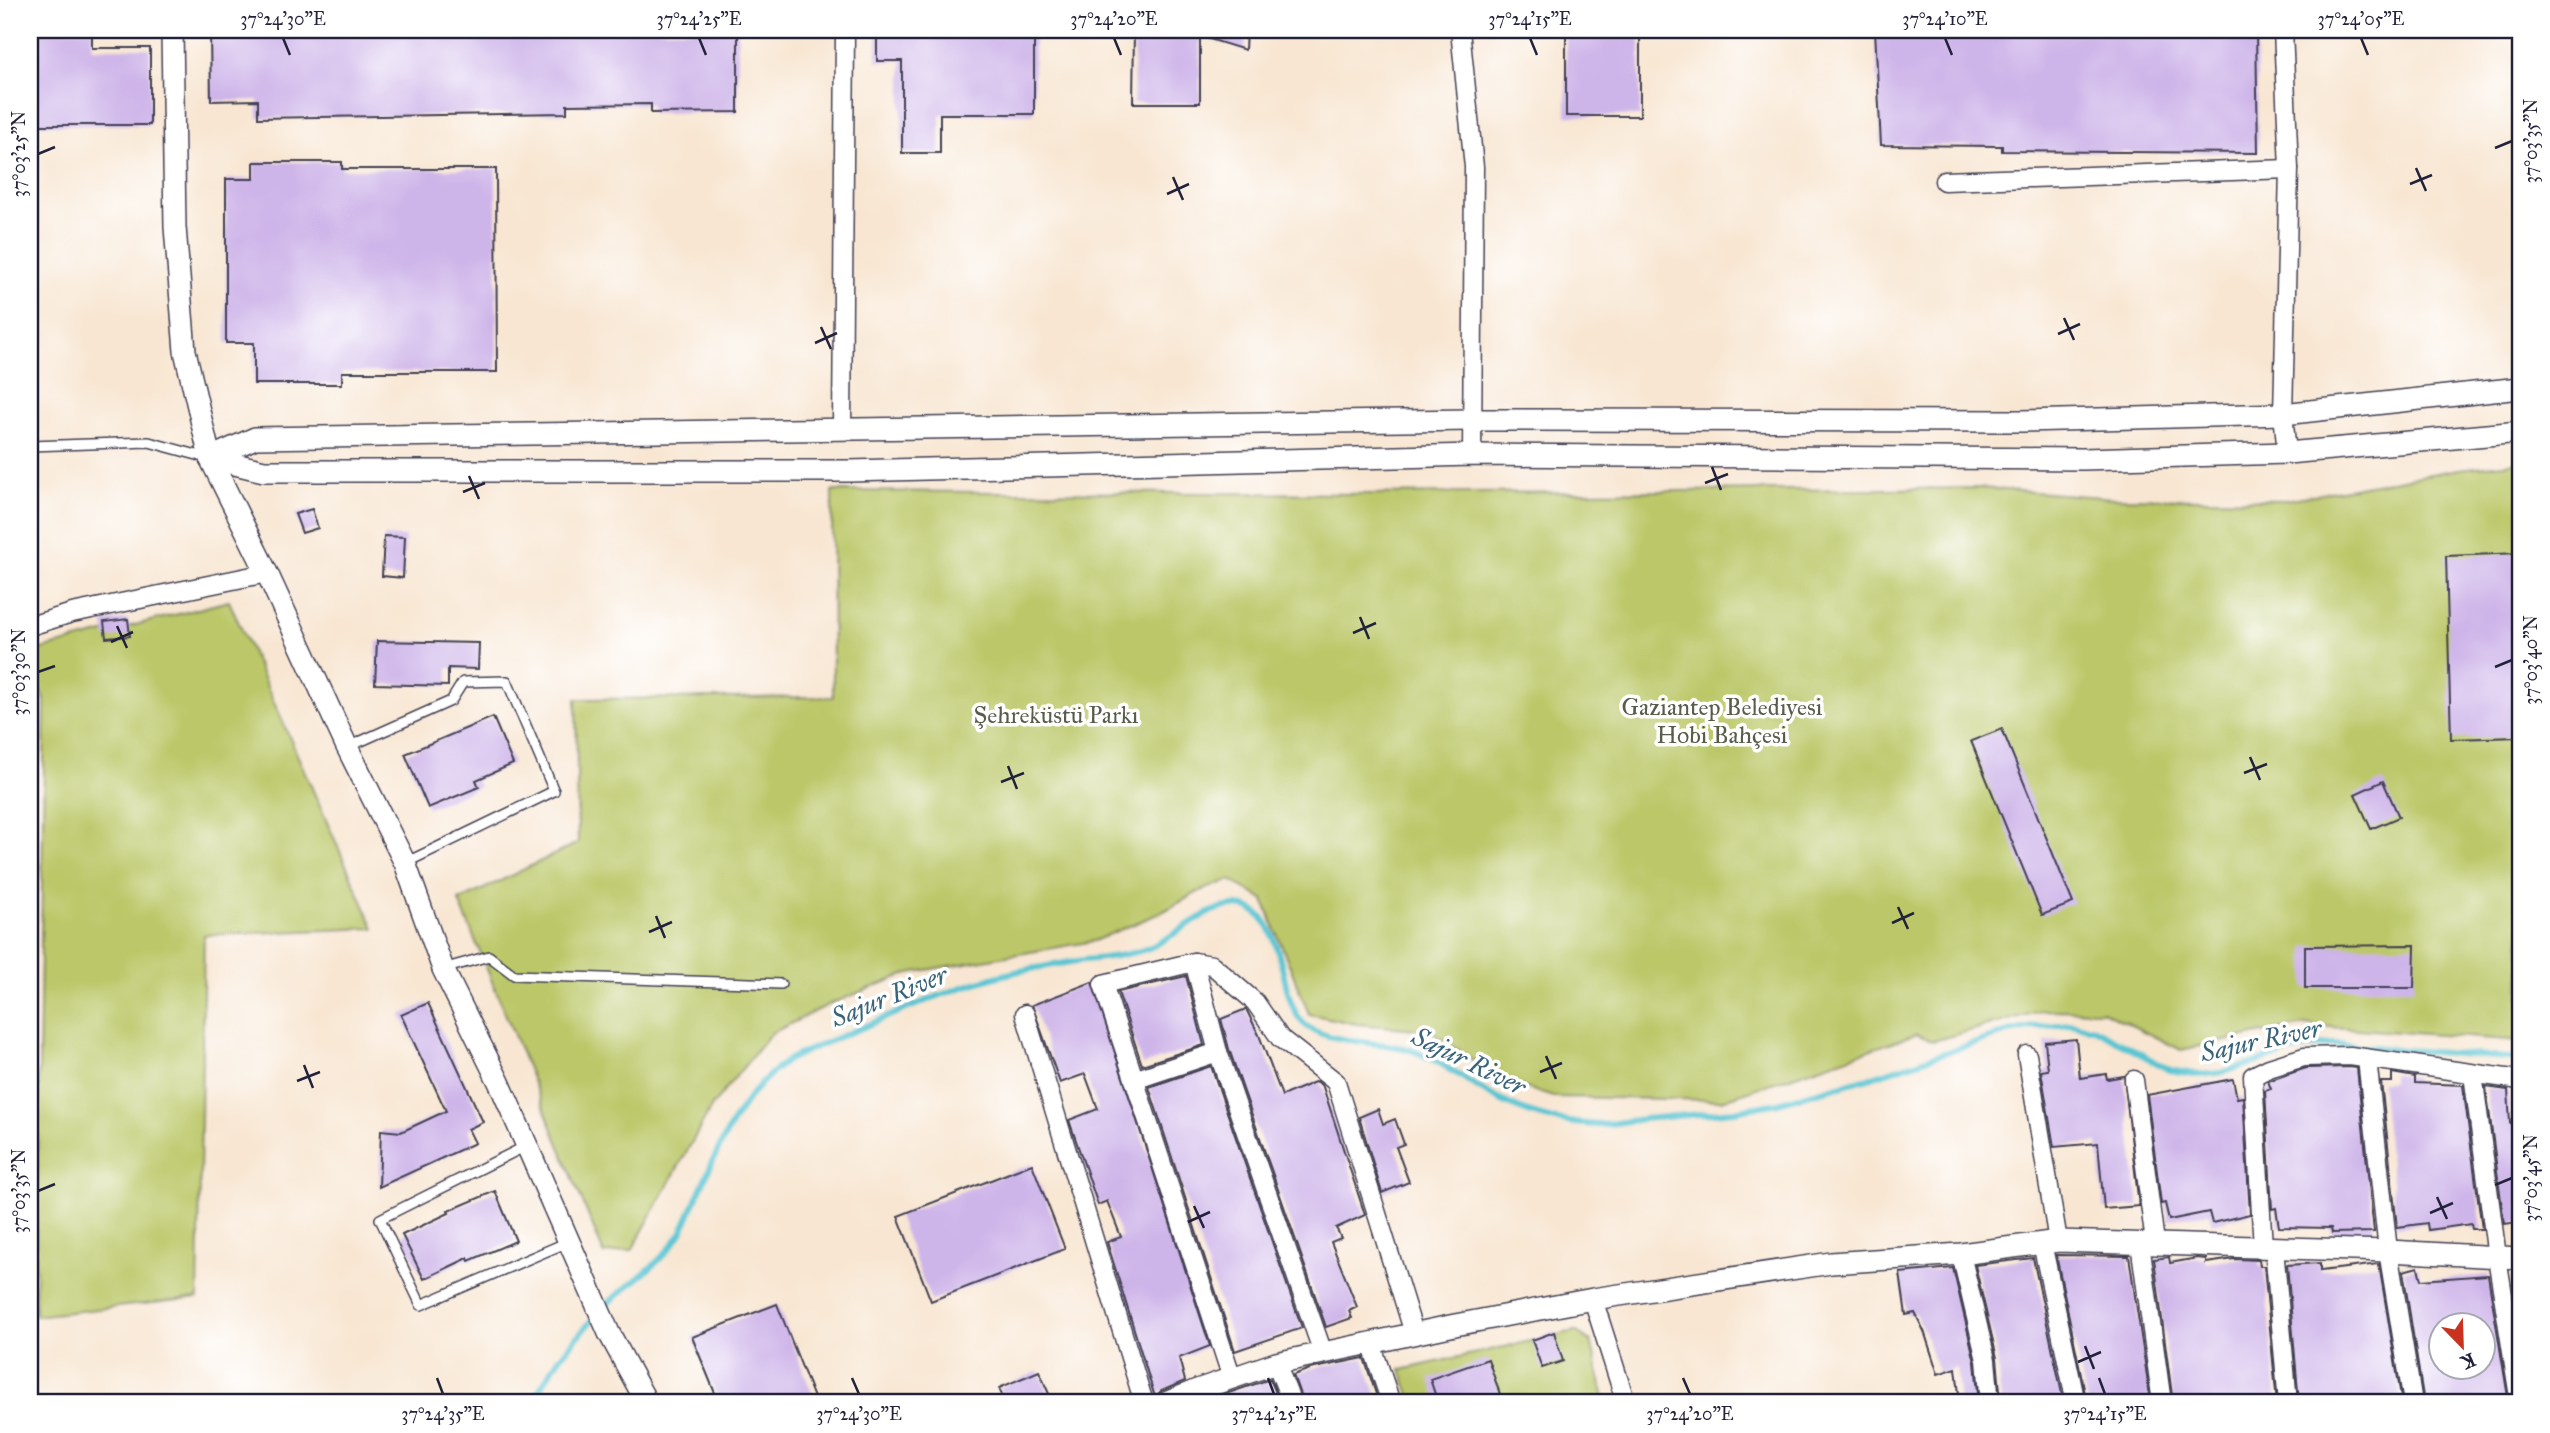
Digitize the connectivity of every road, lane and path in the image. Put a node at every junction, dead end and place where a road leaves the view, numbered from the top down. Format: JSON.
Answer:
{"nodes":[{"id":1,"x":172,"y":30,"type":"edge"},
{"id":2,"x":845,"y":30,"type":"edge"},
{"id":3,"x":1460,"y":30,"type":"edge"},
{"id":4,"x":2283,"y":30,"type":"edge"},
{"id":5,"x":2289,"y":169,"type":"junction"},
{"id":6,"x":1944,"y":181,"type":"dead end"},
{"id":7,"x":2520,"y":388,"type":"edge"},
{"id":8,"x":2283,"y":414,"type":"junction"},
{"id":9,"x":1472,"y":420,"type":"junction"},
{"id":10,"x":842,"y":430,"type":"junction"},
{"id":11,"x":2520,"y":432,"type":"edge"},
{"id":12,"x":30,"y":446,"type":"edge"},
{"id":13,"x":2287,"y":453,"type":"junction"},
{"id":14,"x":1472,"y":455,"type":"junction"},
{"id":15,"x":210,"y":458,"type":"junction"},
{"id":16,"x":267,"y":573,"type":"junction"},
{"id":17,"x":30,"y":626,"type":"edge"},
{"id":18,"x":30,"y":719,"type":"edge"},
{"id":19,"x":30,"y":738,"type":"edge"},
{"id":20,"x":347,"y":747,"type":"junction"},
{"id":21,"x":405,"y":863,"type":"junction"},
{"id":22,"x":1194,"y":962,"type":"junction"},
{"id":23,"x":443,"y":969,"type":"junction"},
{"id":24,"x":781,"y":984,"type":"dead end"},
{"id":25,"x":1025,"y":1014,"type":"dead end"},
{"id":26,"x":1218,"y":1052,"type":"junction"},
{"id":27,"x":2027,"y":1055,"type":"dead end"},
{"id":28,"x":2367,"y":1059,"type":"junction"},
{"id":29,"x":2473,"y":1074,"type":"junction"},
{"id":30,"x":1134,"y":1080,"type":"junction"},
{"id":31,"x":2134,"y":1080,"type":"dead end"},
{"id":32,"x":2520,"y":1080,"type":"edge"},
{"id":33,"x":527,"y":1146,"type":"junction"},
{"id":34,"x":569,"y":1241,"type":"junction"},
{"id":35,"x":2050,"y":1242,"type":"junction"},
{"id":36,"x":2148,"y":1243,"type":"junction"},
{"id":37,"x":2269,"y":1248,"type":"junction"},
{"id":38,"x":2388,"y":1251,"type":"junction"},
{"id":39,"x":1961,"y":1254,"type":"junction"},
{"id":40,"x":2497,"y":1257,"type":"junction"},
{"id":41,"x":2520,"y":1258,"type":"edge"},
{"id":42,"x":1593,"y":1299,"type":"junction"},
{"id":43,"x":1414,"y":1334,"type":"junction"},
{"id":44,"x":1371,"y":1343,"type":"junction"},
{"id":45,"x":1323,"y":1353,"type":"junction"},
{"id":46,"x":1276,"y":1363,"type":"junction"},
{"id":47,"x":1232,"y":1378,"type":"junction"},
{"id":48,"x":1200,"y":1397,"type":"edge"},
{"id":49,"x":647,"y":1403,"type":"edge"},
{"id":50,"x":1144,"y":1403,"type":"edge"},
{"id":51,"x":1166,"y":1403,"type":"edge"},
{"id":52,"x":1292,"y":1403,"type":"edge"},
{"id":53,"x":1391,"y":1403,"type":"edge"},
{"id":54,"x":1626,"y":1403,"type":"edge"},
{"id":55,"x":1990,"y":1403,"type":"edge"},
{"id":56,"x":2076,"y":1403,"type":"edge"},
{"id":57,"x":2162,"y":1403,"type":"edge"},
{"id":58,"x":2288,"y":1403,"type":"edge"},
{"id":59,"x":2413,"y":1403,"type":"edge"},
{"id":60,"x":2520,"y":1403,"type":"edge"}],
"edges":[{"from":1,"to":15,"type":"street"},
{"from":2,"to":10,"type":"street"},
{"from":3,"to":9,"type":"street"},
{"from":4,"to":5,"type":"street"},
{"from":5,"to":6,"type":"street"},
{"from":5,"to":8,"type":"street"},
{"from":7,"to":8,"type":"street"},
{"from":8,"to":9,"type":"street"},
{"from":8,"to":13,"type":"street"},
{"from":9,"to":10,"type":"street"},
{"from":9,"to":14,"type":"street"},
{"from":10,"to":15,"type":"street"},
{"from":11,"to":13,"type":"street"},
{"from":12,"to":15,"type":"lane"},
{"from":13,"to":14,"type":"street"},
{"from":14,"to":15,"type":"street"},
{"from":15,"to":16,"type":"street"},
{"from":16,"to":17,"type":"street"},
{"from":16,"to":20,"type":"street"},
{"from":18,"to":19,"type":"lane"},
{"from":20,"to":21,"type":"street"},
{"from":20,"to":21,"type":"lane"},
{"from":21,"to":23,"type":"street"},
{"from":22,"to":26,"type":"street"},
{"from":22,"to":30,"type":"street"},
{"from":22,"to":43,"type":"street"},
{"from":23,"to":24,"type":"lane"},
{"from":23,"to":33,"type":"street"},
{"from":25,"to":50,"type":"street"},
{"from":26,"to":30,"type":"street"},
{"from":26,"to":45,"type":"street"},
{"from":27,"to":35,"type":"street"},
{"from":28,"to":29,"type":"street"},
{"from":28,"to":37,"type":"street"},
{"from":28,"to":38,"type":"street"},
{"from":29,"to":32,"type":"street"},
{"from":29,"to":40,"type":"street"},
{"from":30,"to":47,"type":"street"},
{"from":31,"to":36,"type":"street"},
{"from":33,"to":34,"type":"street"},
{"from":33,"to":34,"type":"lane"},
{"from":34,"to":49,"type":"street"},
{"from":35,"to":36,"type":"street"},
{"from":35,"to":39,"type":"street"},
{"from":35,"to":56,"type":"street"},
{"from":36,"to":37,"type":"street"},
{"from":36,"to":57,"type":"street"},
{"from":37,"to":38,"type":"street"},
{"from":37,"to":58,"type":"street"},
{"from":38,"to":40,"type":"street"},
{"from":38,"to":59,"type":"street"},
{"from":39,"to":42,"type":"street"},
{"from":39,"to":55,"type":"street"},
{"from":40,"to":41,"type":"street"},
{"from":40,"to":60,"type":"street"},
{"from":42,"to":43,"type":"street"},
{"from":42,"to":54,"type":"street"},
{"from":43,"to":44,"type":"street"},
{"from":44,"to":45,"type":"street"},
{"from":44,"to":53,"type":"street"},
{"from":45,"to":46,"type":"street"},
{"from":46,"to":47,"type":"street"},
{"from":46,"to":52,"type":"street"},
{"from":47,"to":48,"type":"street"},
{"from":48,"to":51,"type":"street"}]}
